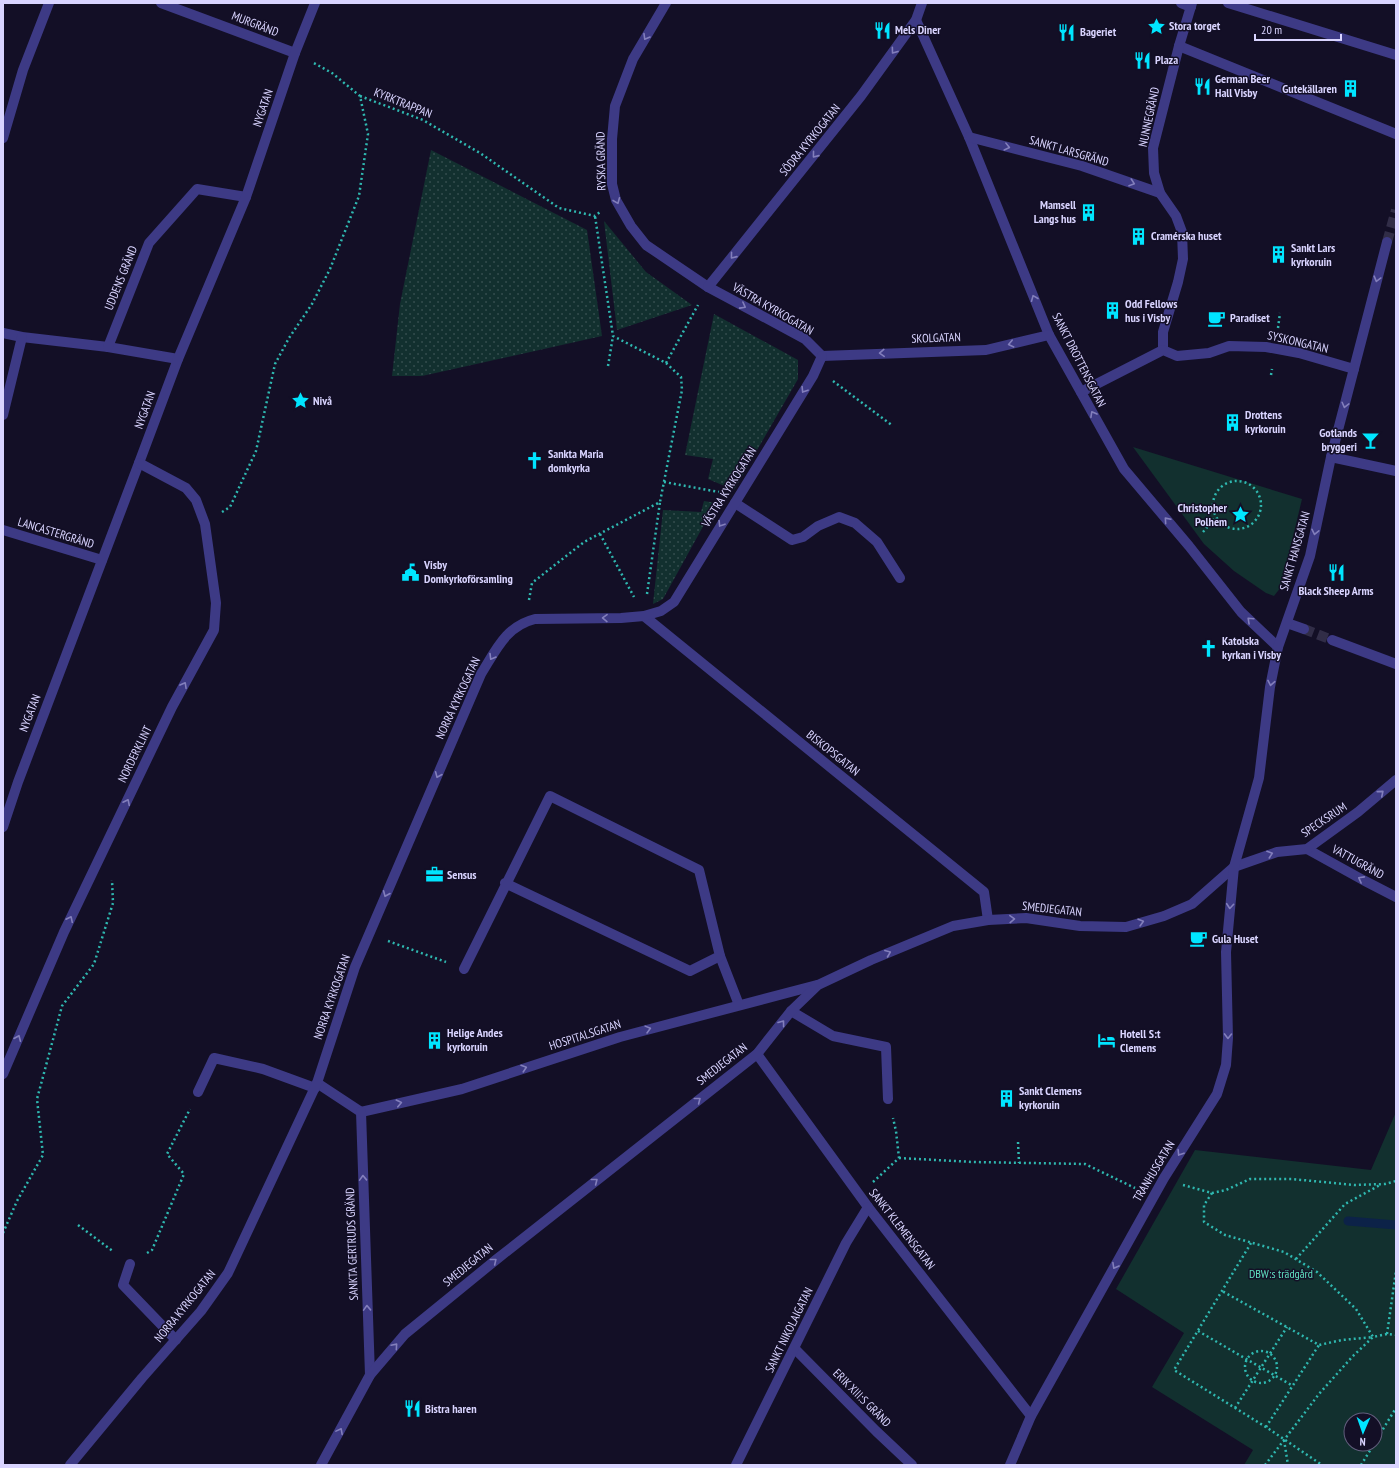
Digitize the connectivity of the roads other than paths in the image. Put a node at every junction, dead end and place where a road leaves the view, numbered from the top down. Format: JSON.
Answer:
{"nodes":[{"id":1,"x":49,"y":3,"type":"edge"},
{"id":2,"x":161,"y":3,"type":"edge"},
{"id":3,"x":315,"y":3,"type":"edge"},
{"id":4,"x":666,"y":3,"type":"edge"},
{"id":5,"x":922,"y":3,"type":"edge"},
{"id":6,"x":1181,"y":3,"type":"edge"},
{"id":7,"x":1228,"y":3,"type":"edge"},
{"id":8,"x":1191,"y":5,"type":"edge"},
{"id":9,"x":916,"y":20,"type":"junction"},
{"id":10,"x":1179,"y":46,"type":"junction"},
{"id":11,"x":296,"y":53,"type":"junction"},
{"id":12,"x":1396,"y":55,"type":"edge"},
{"id":13,"x":1396,"y":134,"type":"edge"},
{"id":14,"x":970,"y":137,"type":"junction"},
{"id":15,"x":3,"y":138,"type":"edge"},
{"id":16,"x":1160,"y":193,"type":"junction"},
{"id":17,"x":246,"y":197,"type":"junction"},
{"id":18,"x":1387,"y":242,"type":"tunnel mouth"},
{"id":19,"x":708,"y":287,"type":"junction"},
{"id":20,"x":3,"y":333,"type":"edge"},
{"id":21,"x":1049,"y":335,"type":"junction"},
{"id":22,"x":22,"y":337,"type":"junction"},
{"id":23,"x":108,"y":347,"type":"junction"},
{"id":24,"x":1163,"y":350,"type":"junction"},
{"id":25,"x":822,"y":356,"type":"junction"},
{"id":26,"x":178,"y":359,"type":"junction"},
{"id":27,"x":1354,"y":369,"type":"junction"},
{"id":28,"x":1081,"y":392,"type":"junction"},
{"id":29,"x":3,"y":416,"type":"edge"},
{"id":30,"x":1331,"y":457,"type":"junction"},
{"id":31,"x":140,"y":463,"type":"junction"},
{"id":32,"x":1396,"y":471,"type":"edge"},
{"id":33,"x":735,"y":503,"type":"junction"},
{"id":34,"x":3,"y":530,"type":"edge"},
{"id":35,"x":102,"y":560,"type":"junction"},
{"id":36,"x":900,"y":578,"type":"dead end"},
{"id":37,"x":644,"y":616,"type":"junction"},
{"id":38,"x":1287,"y":623,"type":"junction"},
{"id":39,"x":1304,"y":629,"type":"tunnel mouth"},
{"id":40,"x":1332,"y":640,"type":"tunnel mouth"},
{"id":41,"x":1278,"y":647,"type":"junction"},
{"id":42,"x":1396,"y":664,"type":"edge"},
{"id":43,"x":1396,"y":780,"type":"edge"},
{"id":44,"x":3,"y":827,"type":"edge"},
{"id":45,"x":1307,"y":848,"type":"junction"},
{"id":46,"x":1234,"y":867,"type":"junction"},
{"id":47,"x":505,"y":883,"type":"junction"},
{"id":48,"x":1396,"y":897,"type":"edge"},
{"id":49,"x":988,"y":920,"type":"junction"},
{"id":50,"x":720,"y":956,"type":"junction"},
{"id":51,"x":464,"y":969,"type":"road end"},
{"id":52,"x":818,"y":985,"type":"junction"},
{"id":53,"x":739,"y":1005,"type":"junction"},
{"id":54,"x":791,"y":1011,"type":"junction"},
{"id":55,"x":757,"y":1054,"type":"junction"},
{"id":56,"x":3,"y":1074,"type":"edge"},
{"id":57,"x":316,"y":1086,"type":"junction"},
{"id":58,"x":198,"y":1092,"type":"road end"},
{"id":59,"x":888,"y":1098,"type":"road end"},
{"id":60,"x":361,"y":1112,"type":"junction"},
{"id":61,"x":868,"y":1207,"type":"junction"},
{"id":62,"x":130,"y":1264,"type":"road end"},
{"id":63,"x":176,"y":1340,"type":"junction"},
{"id":64,"x":795,"y":1349,"type":"junction"},
{"id":65,"x":370,"y":1375,"type":"junction"},
{"id":66,"x":1031,"y":1416,"type":"junction"},
{"id":67,"x":70,"y":1465,"type":"edge"},
{"id":68,"x":321,"y":1465,"type":"edge"},
{"id":69,"x":736,"y":1465,"type":"edge"},
{"id":70,"x":912,"y":1465,"type":"edge"},
{"id":71,"x":1010,"y":1465,"type":"edge"}],
"edges":[{"from":1,"to":15,"type":"street"},
{"from":2,"to":11,"type":"street","name":"MURGRÄND"},
{"from":3,"to":11,"type":"street","name":"NYGATAN"},
{"from":4,"to":19,"type":"street","name":"RYSKA GRÄND","one_way":true},
{"from":5,"to":9,"type":"street","name":"SÖDRA KYRKOGATAN"},
{"from":6,"to":8,"type":"street"},
{"from":7,"to":12,"type":"street"},
{"from":8,"to":10,"type":"street","name":"NUNNEGRÄND"},
{"from":9,"to":14,"type":"street","name":"SANKT DROTTENSGATAN"},
{"from":9,"to":19,"type":"street","name":"SÖDRA KYRKOGATAN","one_way":true},
{"from":10,"to":13,"type":"street"},
{"from":10,"to":16,"type":"street","name":"NUNNEGRÄND"},
{"from":11,"to":17,"type":"street","name":"NYGATAN"},
{"from":14,"to":16,"type":"street","name":"SANKT LARSGRÄND","one_way":true},
{"from":21,"to":14,"type":"street","name":"SANKT DROTTENSGATAN","one_way":true},
{"from":16,"to":24,"type":"street","name":"NUNNEGRÄND"},
{"from":17,"to":23,"type":"street","name":"UDDENS GRÄND"},
{"from":17,"to":26,"type":"street","name":"NYGATAN"},
{"from":18,"to":27,"type":"street","name":"SANKT HANSGATAN","one_way":true},
{"from":19,"to":25,"type":"street","name":"VÄSTRA KYRKOGATAN","one_way":true},
{"from":20,"to":22,"type":"street"},
{"from":21,"to":25,"type":"street","name":"SKOLGATAN","one_way":true},
{"from":21,"to":28,"type":"street","name":"SANKT DROTTENSGATAN"},
{"from":22,"to":23,"type":"street"},
{"from":22,"to":29,"type":"street"},
{"from":23,"to":26,"type":"street"},
{"from":24,"to":27,"type":"street","name":"SYSKONGATAN"},
{"from":24,"to":28,"type":"street"},
{"from":25,"to":33,"type":"street","name":"VÄSTRA KYRKOGATAN","one_way":true},
{"from":26,"to":31,"type":"street","name":"NYGATAN"},
{"from":27,"to":30,"type":"street","name":"SANKT HANSGATAN","one_way":true},
{"from":41,"to":28,"type":"street","name":"SANKT DROTTENSGATAN","one_way":true},
{"from":30,"to":32,"type":"street"},
{"from":30,"to":38,"type":"street","name":"SANKT HANSGATAN","one_way":true},
{"from":31,"to":35,"type":"street","name":"NYGATAN"},
{"from":56,"to":31,"type":"street","name":"NORDERKLINT","one_way":true},
{"from":33,"to":36,"type":"street"},
{"from":33,"to":37,"type":"street","name":"VÄSTRA KYRKOGATAN","one_way":true},
{"from":34,"to":35,"type":"street","name":"LANCASTERGRÄND"},
{"from":35,"to":44,"type":"street","name":"NYGATAN"},
{"from":37,"to":49,"type":"street","name":"BISKOPSGATAN"},
{"from":37,"to":57,"type":"street","name":"NORRA KYRKOGATAN","one_way":true},
{"from":38,"to":39,"type":"street"},
{"from":38,"to":41,"type":"street","name":"SANKT HANSGATAN"},
{"from":40,"to":42,"type":"street"},
{"from":41,"to":46,"type":"street","name":"SANKT HANSGATAN","one_way":true},
{"from":45,"to":43,"type":"street","name":"SPECKSRUM","one_way":true},
{"from":46,"to":45,"type":"street","name":"SPECKSRUM","one_way":true},
{"from":48,"to":45,"type":"street","name":"VATTUGRÄND","one_way":true},
{"from":49,"to":46,"type":"street","name":"SMEDJEGATAN","one_way":true},
{"from":46,"to":66,"type":"street","name":"TRANHUSGATAN","one_way":true},
{"from":47,"to":50,"type":"street"},
{"from":47,"to":50,"type":"street"},
{"from":47,"to":51,"type":"street"},
{"from":52,"to":49,"type":"street","name":"SMEDJEGATAN","one_way":true},
{"from":50,"to":53,"type":"street"},
{"from":52,"to":53,"type":"street","name":"HOSPITALSGATAN"},
{"from":52,"to":54,"type":"street","name":"SMEDJEGATAN"},
{"from":60,"to":53,"type":"street","name":"HOSPITALSGATAN","one_way":true},
{"from":55,"to":54,"type":"street","name":"SMEDJEGATAN","one_way":true},
{"from":54,"to":59,"type":"street"},
{"from":55,"to":61,"type":"street","name":"SANKT KLEMENSGATAN"},
{"from":65,"to":55,"type":"street","name":"SMEDJEGATAN","one_way":true},
{"from":57,"to":58,"type":"street"},
{"from":57,"to":60,"type":"street"},
{"from":57,"to":63,"type":"street","name":"NORRA KYRKOGATAN"},
{"from":65,"to":60,"type":"street","name":"SANKTA GERTRUDS GRÄND","one_way":true},
{"from":61,"to":64,"type":"street","name":"SANKT NIKOLAIGATAN"},
{"from":61,"to":66,"type":"street","name":"SANKT KLEMENSGATAN"},
{"from":62,"to":63,"type":"street"},
{"from":63,"to":67,"type":"street","name":"NORRA KYRKOGATAN"},
{"from":64,"to":69,"type":"street","name":"SANKT NIKOLAIGATAN"},
{"from":64,"to":70,"type":"street","name":"ERIK XIII:S GRÄND"},
{"from":68,"to":65,"type":"street","name":"SMEDJEGATAN","one_way":true},
{"from":66,"to":71,"type":"street","name":"TRANHUSGATAN"}]}
